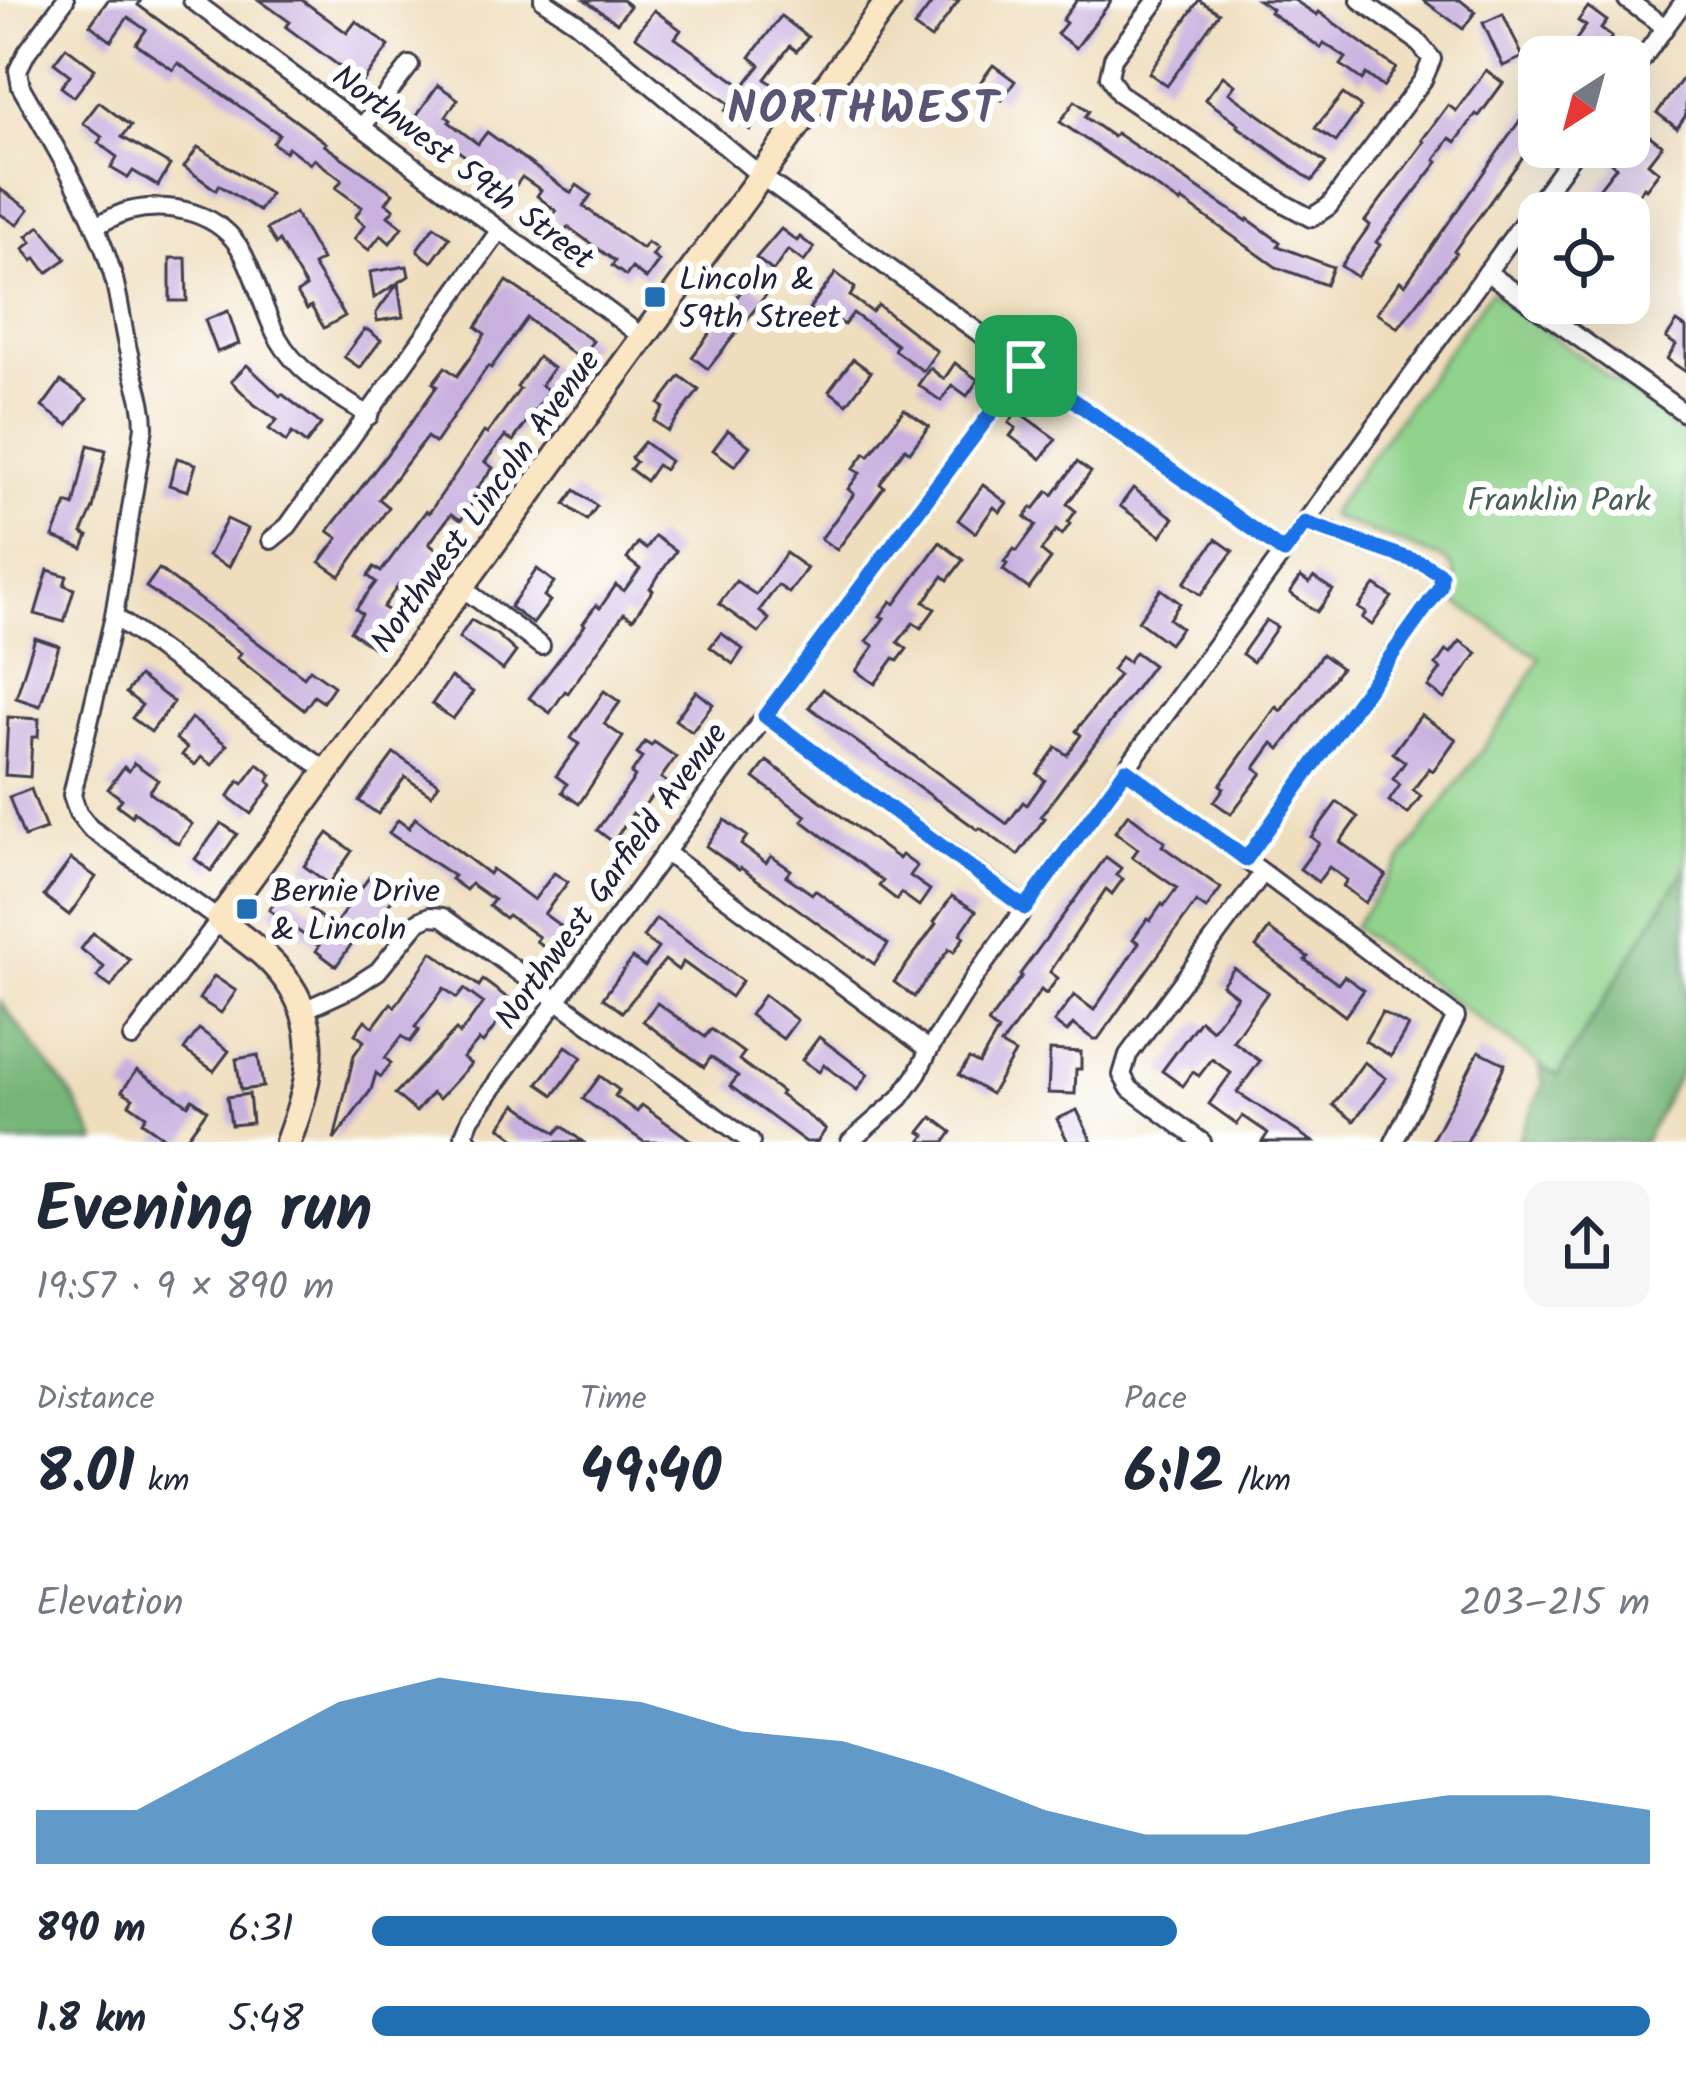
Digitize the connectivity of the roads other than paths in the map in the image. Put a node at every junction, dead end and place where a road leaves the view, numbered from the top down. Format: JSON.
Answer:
{"nodes":[{"id":1,"x":65,"y":0,"type":"edge"},
{"id":2,"x":192,"y":0,"type":"edge"},
{"id":3,"x":543,"y":0,"type":"edge"},
{"id":4,"x":1157,"y":0,"type":"edge"},
{"id":5,"x":1360,"y":0,"type":"edge"},
{"id":6,"x":1627,"y":0,"type":"edge"},
{"id":7,"x":1685,"y":0,"type":"edge"},
{"id":8,"x":884,"y":2,"type":"edge"},
{"id":9,"x":1665,"y":27,"type":"junction"},
{"id":10,"x":1650,"y":48,"type":"edge"},
{"id":11,"x":410,"y":64,"type":"dead end"},
{"id":12,"x":362,"y":127,"type":"junction"},
{"id":13,"x":1563,"y":168,"type":"edge"},
{"id":14,"x":761,"y":176,"type":"junction"},
{"id":15,"x":95,"y":226,"type":"junction"},
{"id":16,"x":500,"y":230,"type":"junction"},
{"id":17,"x":1487,"y":272,"type":"junction"},
{"id":18,"x":644,"y":338,"type":"junction"},
{"id":19,"x":1026,"y":366,"type":"junction"},
{"id":20,"x":1686,"y":415,"type":"edge"},
{"id":21,"x":369,"y":416,"type":"junction"},
{"id":22,"x":1305,"y":523,"type":"junction"},
{"id":23,"x":272,"y":540,"type":"dead end"},
{"id":24,"x":1284,"y":552,"type":"junction"},
{"id":25,"x":461,"y":587,"type":"junction"},
{"id":26,"x":114,"y":616,"type":"junction"},
{"id":27,"x":541,"y":646,"type":"dead end"},
{"id":28,"x":765,"y":716,"type":"junction"},
{"id":29,"x":1126,"y":770,"type":"junction"},
{"id":30,"x":328,"y":772,"type":"junction"},
{"id":31,"x":664,"y":852,"type":"junction"},
{"id":32,"x":1246,"y":859,"type":"junction"},
{"id":33,"x":1262,"y":874,"type":"junction"},
{"id":34,"x":1025,"y":908,"type":"junction"},
{"id":35,"x":219,"y":920,"type":"junction"},
{"id":36,"x":556,"y":999,"type":"junction"},
{"id":37,"x":302,"y":1011,"type":"junction"},
{"id":38,"x":132,"y":1038,"type":"dead end"},
{"id":39,"x":929,"y":1050,"type":"junction"},
{"id":40,"x":467,"y":1139,"type":"edge"},
{"id":41,"x":288,"y":1142,"type":"edge"},
{"id":42,"x":751,"y":1142,"type":"edge"},
{"id":43,"x":850,"y":1142,"type":"edge"},
{"id":44,"x":1202,"y":1142,"type":"edge"},
{"id":45,"x":1394,"y":1142,"type":"edge"}],
"edges":[{"from":1,"to":15,"type":"street"},
{"from":2,"to":12,"type":"street","name":"Northwest 59th Street"},
{"from":3,"to":14,"type":"street"},
{"from":4,"to":5,"type":"street"},
{"from":6,"to":9,"type":"street"},
{"from":7,"to":9,"type":"street"},
{"from":8,"to":14,"type":"street","name":"Northwest Lincoln Avenue"},
{"from":9,"to":10,"type":"street"},
{"from":11,"to":12,"type":"street"},
{"from":12,"to":16,"type":"street","name":"Northwest 59th Street"},
{"from":13,"to":17,"type":"street"},
{"from":14,"to":18,"type":"street","name":"Northwest Lincoln Avenue"},
{"from":14,"to":19,"type":"street"},
{"from":15,"to":21,"type":"street"},
{"from":15,"to":26,"type":"street"},
{"from":16,"to":18,"type":"street","name":"Northwest 59th Street"},
{"from":16,"to":21,"type":"street"},
{"from":17,"to":20,"type":"street"},
{"from":17,"to":22,"type":"street"},
{"from":18,"to":25,"type":"street","name":"Northwest Lincoln Avenue"},
{"from":19,"to":24,"type":"street"},
{"from":19,"to":28,"type":"street","name":"Northwest Garfield Avenue"},
{"from":21,"to":23,"type":"street"},
{"from":22,"to":24,"type":"street"},
{"from":22,"to":32,"type":"street"},
{"from":24,"to":29,"type":"street"},
{"from":25,"to":27,"type":"street"},
{"from":25,"to":30,"type":"street","name":"Northwest Lincoln Avenue"},
{"from":26,"to":30,"type":"street"},
{"from":26,"to":35,"type":"street"},
{"from":28,"to":31,"type":"street","name":"Northwest Garfield Avenue"},
{"from":28,"to":34,"type":"street"},
{"from":29,"to":32,"type":"street"},
{"from":29,"to":34,"type":"street"},
{"from":30,"to":35,"type":"street","name":"Northwest Lincoln Avenue"},
{"from":31,"to":36,"type":"street","name":"Northwest Garfield Avenue"},
{"from":31,"to":39,"type":"street"},
{"from":32,"to":33,"type":"street"},
{"from":33,"to":44,"type":"street"},
{"from":33,"to":45,"type":"street"},
{"from":34,"to":39,"type":"street"},
{"from":35,"to":37,"type":"street"},
{"from":35,"to":38,"type":"street","name":"Northwest Lincoln Avenue"},
{"from":36,"to":37,"type":"street"},
{"from":36,"to":40,"type":"street","name":"Northwest Garfield Avenue"},
{"from":36,"to":42,"type":"street"},
{"from":37,"to":41,"type":"street"},
{"from":39,"to":43,"type":"street"}]}
